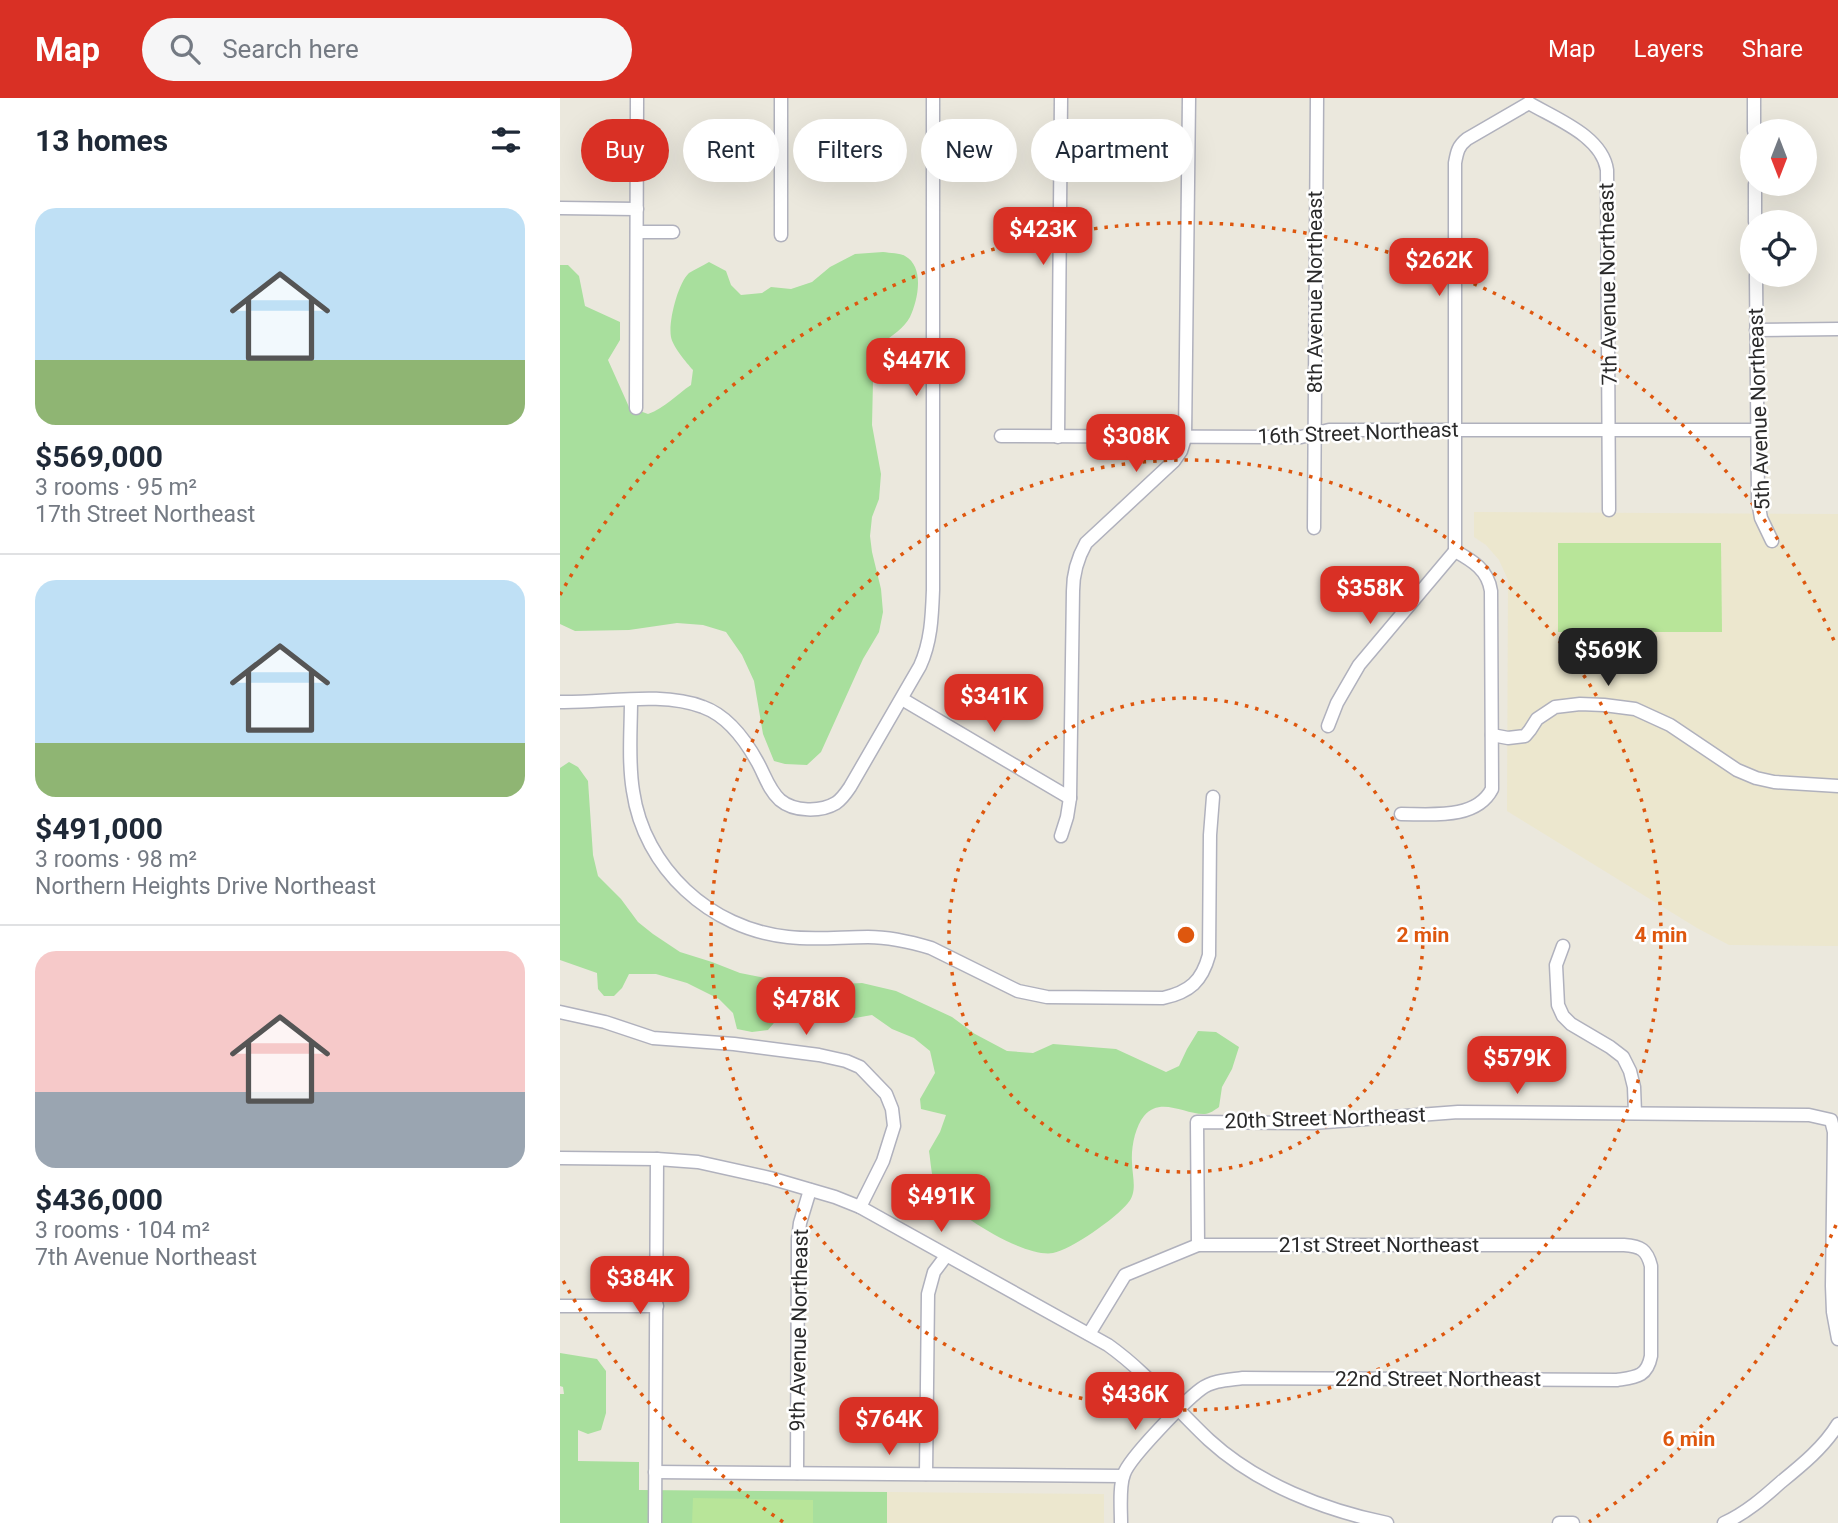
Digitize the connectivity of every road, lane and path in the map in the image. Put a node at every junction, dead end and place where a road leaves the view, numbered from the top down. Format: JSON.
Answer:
{"nodes":[{"id":1,"x":637,"y":98,"type":"edge"},
{"id":2,"x":781,"y":98,"type":"edge"},
{"id":3,"x":933,"y":98,"type":"edge"},
{"id":4,"x":1061,"y":98,"type":"edge"},
{"id":5,"x":1189,"y":98,"type":"edge"},
{"id":6,"x":1317,"y":98,"type":"edge"},
{"id":7,"x":1754,"y":98,"type":"edge"},
{"id":8,"x":1529,"y":100,"type":"edge"},
{"id":9,"x":1754,"y":119,"type":"edge"},
{"id":10,"x":560,"y":208,"type":"edge"},
{"id":11,"x":636,"y":209,"type":"junction"},
{"id":12,"x":636,"y":232,"type":"junction"},
{"id":13,"x":673,"y":232,"type":"dead end"},
{"id":14,"x":781,"y":235,"type":"dead end"},
{"id":15,"x":1756,"y":287,"type":"edge"},
{"id":16,"x":1838,"y":329,"type":"edge"},
{"id":17,"x":1756,"y":330,"type":"junction"},
{"id":18,"x":636,"y":408,"type":"dead end"},
{"id":19,"x":1456,"y":429,"type":"junction"},
{"id":20,"x":1610,"y":430,"type":"junction"},
{"id":21,"x":1756,"y":430,"type":"junction"},
{"id":22,"x":1314,"y":434,"type":"junction"},
{"id":23,"x":1001,"y":436,"type":"dead end"},
{"id":24,"x":1058,"y":437,"type":"junction"},
{"id":25,"x":1185,"y":438,"type":"junction"},
{"id":26,"x":1609,"y":510,"type":"dead end"},
{"id":27,"x":1314,"y":528,"type":"dead end"},
{"id":28,"x":1772,"y":541,"type":"dead end"},
{"id":29,"x":1455,"y":551,"type":"junction"},
{"id":30,"x":902,"y":699,"type":"junction"},
{"id":31,"x":631,"y":700,"type":"junction"},
{"id":32,"x":560,"y":702,"type":"edge"},
{"id":33,"x":1328,"y":726,"type":"dead end"},
{"id":34,"x":1492,"y":735,"type":"junction"},
{"id":35,"x":1838,"y":786,"type":"edge"},
{"id":36,"x":1213,"y":797,"type":"dead end"},
{"id":37,"x":1070,"y":798,"type":"junction"},
{"id":38,"x":1401,"y":814,"type":"dead end"},
{"id":39,"x":1061,"y":836,"type":"dead end"},
{"id":40,"x":1563,"y":946,"type":"dead end"},
{"id":41,"x":560,"y":1012,"type":"edge"},
{"id":42,"x":1634,"y":1112,"type":"junction"},
{"id":43,"x":560,"y":1158,"type":"edge"},
{"id":44,"x":657,"y":1159,"type":"junction"},
{"id":45,"x":810,"y":1189,"type":"junction"},
{"id":46,"x":860,"y":1207,"type":"junction"},
{"id":47,"x":1198,"y":1245,"type":"junction"},
{"id":48,"x":946,"y":1255,"type":"junction"},
{"id":49,"x":560,"y":1306,"type":"edge"},
{"id":50,"x":657,"y":1307,"type":"junction"},
{"id":51,"x":1651,"y":1311,"type":"joint"},
{"id":52,"x":1089,"y":1334,"type":"junction"},
{"id":53,"x":1838,"y":1339,"type":"edge"},
{"id":54,"x":1179,"y":1410,"type":"junction"},
{"id":55,"x":1838,"y":1424,"type":"edge"},
{"id":56,"x":655,"y":1472,"type":"junction"},
{"id":57,"x":797,"y":1473,"type":"junction"},
{"id":58,"x":926,"y":1474,"type":"junction"},
{"id":59,"x":1122,"y":1476,"type":"junction"},
{"id":60,"x":655,"y":1523,"type":"edge"},
{"id":61,"x":1121,"y":1523,"type":"edge"},
{"id":62,"x":1387,"y":1523,"type":"edge"},
{"id":63,"x":1559,"y":1523,"type":"edge"},
{"id":64,"x":1573,"y":1523,"type":"edge"},
{"id":65,"x":1724,"y":1523,"type":"edge"}],
"edges":[{"from":1,"to":11,"type":"street"},
{"from":2,"to":14,"type":"street"},
{"from":3,"to":30,"type":"street"},
{"from":4,"to":24,"type":"street"},
{"from":5,"to":25,"type":"street"},
{"from":6,"to":22,"type":"street","name":"8th Avenue Northeast"},
{"from":7,"to":9,"type":"street"},
{"from":8,"to":19,"type":"street"},
{"from":8,"to":20,"type":"street","name":"7th Avenue Northeast"},
{"from":10,"to":11,"type":"street"},
{"from":11,"to":12,"type":"street"},
{"from":12,"to":13,"type":"street"},
{"from":12,"to":18,"type":"street"},
{"from":15,"to":17,"type":"street","name":"5th Avenue Northeast"},
{"from":16,"to":17,"type":"street"},
{"from":17,"to":21,"type":"street","name":"5th Avenue Northeast"},
{"from":19,"to":20,"type":"street","name":"16th Street Northeast"},
{"from":19,"to":22,"type":"street","name":"16th Street Northeast"},
{"from":19,"to":29,"type":"street"},
{"from":20,"to":21,"type":"street","name":"16th Street Northeast"},
{"from":20,"to":26,"type":"street","name":"7th Avenue Northeast"},
{"from":21,"to":28,"type":"street","name":"5th Avenue Northeast"},
{"from":22,"to":25,"type":"street","name":"16th Street Northeast"},
{"from":22,"to":27,"type":"street","name":"8th Avenue Northeast"},
{"from":23,"to":24,"type":"street","name":"16th Street Northeast"},
{"from":24,"to":25,"type":"street","name":"16th Street Northeast"},
{"from":25,"to":37,"type":"street"},
{"from":29,"to":33,"type":"street"},
{"from":29,"to":34,"type":"street"},
{"from":30,"to":31,"type":"street"},
{"from":30,"to":37,"type":"street"},
{"from":31,"to":32,"type":"street"},
{"from":31,"to":36,"type":"street"},
{"from":34,"to":35,"type":"street"},
{"from":34,"to":38,"type":"street"},
{"from":37,"to":39,"type":"street"},
{"from":40,"to":42,"type":"street"},
{"from":41,"to":46,"type":"street"},
{"from":42,"to":47,"type":"street","name":"20th Street Northeast"},
{"from":42,"to":53,"type":"street","name":"20th Street Northeast"},
{"from":43,"to":44,"type":"street"},
{"from":44,"to":45,"type":"street"},
{"from":44,"to":50,"type":"street"},
{"from":45,"to":46,"type":"street"},
{"from":45,"to":57,"type":"street","name":"9th Avenue Northeast"},
{"from":46,"to":48,"type":"street"},
{"from":47,"to":51,"type":"street","name":"21st Street Northeast"},
{"from":47,"to":52,"type":"street","name":"21st Street Northeast"},
{"from":48,"to":52,"type":"street"},
{"from":48,"to":58,"type":"street"},
{"from":49,"to":50,"type":"street"},
{"from":50,"to":56,"type":"street"},
{"from":51,"to":54,"type":"street","name":"22nd Street Northeast"},
{"from":52,"to":54,"type":"street"},
{"from":54,"to":59,"type":"street"},
{"from":54,"to":62,"type":"street"},
{"from":55,"to":65,"type":"street"},
{"from":56,"to":57,"type":"street"},
{"from":56,"to":60,"type":"street"},
{"from":57,"to":58,"type":"street"},
{"from":58,"to":59,"type":"street"},
{"from":59,"to":61,"type":"street"},
{"from":63,"to":64,"type":"street"}]}
